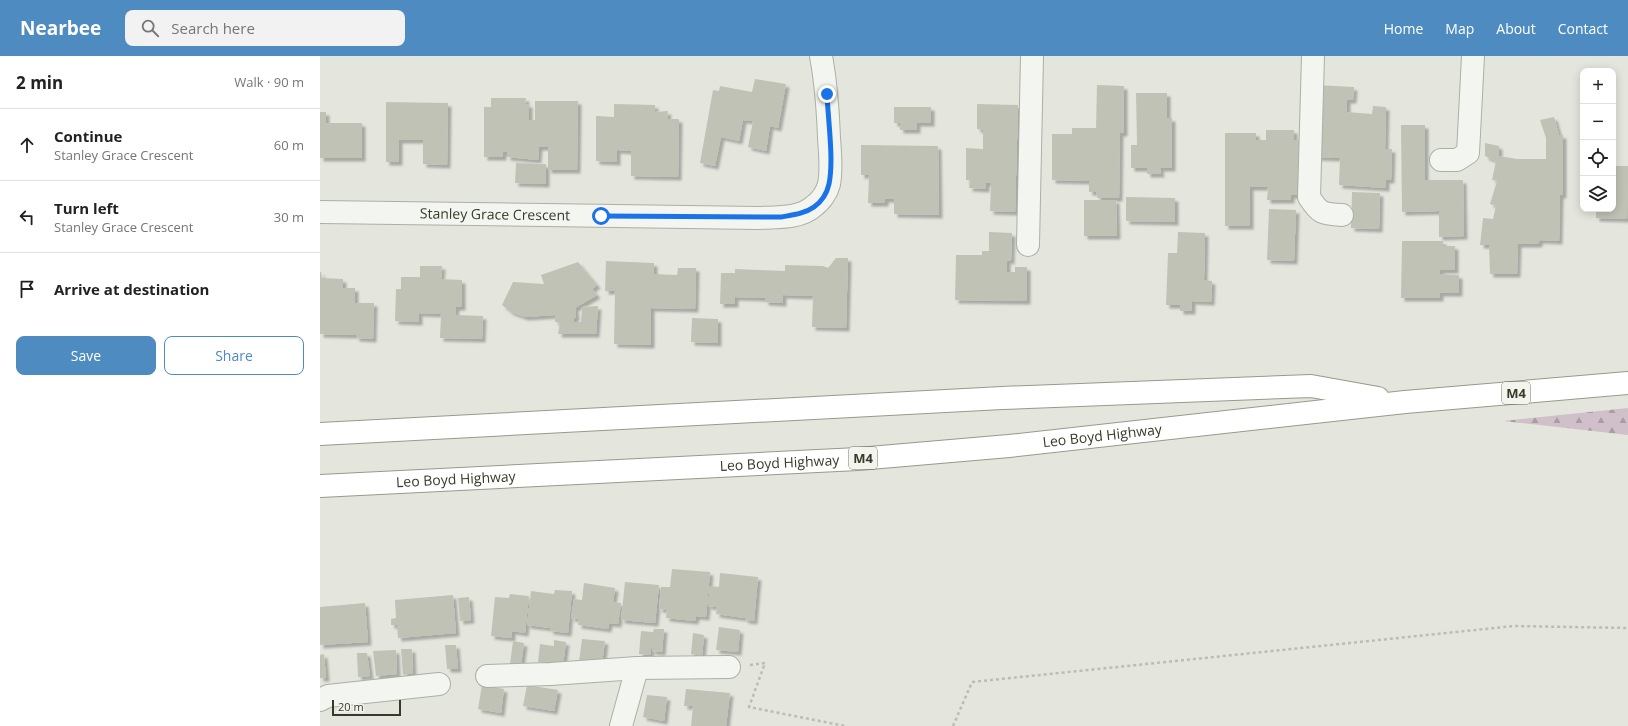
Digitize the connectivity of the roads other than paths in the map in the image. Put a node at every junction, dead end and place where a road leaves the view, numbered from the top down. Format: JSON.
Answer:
{"nodes":[{"id":1,"x":821,"y":56,"type":"edge"},
{"id":2,"x":837,"y":56,"type":"edge"},
{"id":3,"x":1032,"y":56,"type":"edge"},
{"id":4,"x":1313,"y":56,"type":"edge"},
{"id":5,"x":1474,"y":56,"type":"edge"},
{"id":6,"x":827,"y":94,"type":"junction"},
{"id":7,"x":1441,"y":160,"type":"dead end"},
{"id":8,"x":320,"y":212,"type":"edge"},
{"id":9,"x":1342,"y":215,"type":"dead end"},
{"id":10,"x":1028,"y":245,"type":"dead end"},
{"id":11,"x":1628,"y":383,"type":"edge"},
{"id":12,"x":1405,"y":402,"type":"junction"},
{"id":13,"x":320,"y":434,"type":"edge"},
{"id":14,"x":320,"y":486,"type":"edge"},
{"id":15,"x":729,"y":667,"type":"dead end"},
{"id":16,"x":637,"y":668,"type":"junction"},
{"id":17,"x":487,"y":676,"type":"dead end"},
{"id":18,"x":439,"y":684,"type":"dead end"},
{"id":19,"x":320,"y":700,"type":"edge"},
{"id":20,"x":621,"y":726,"type":"edge"}],
"edges":[{"from":1,"to":6,"type":"street","name":"Stanley Grace Crescent"},
{"from":2,"to":6,"type":"street","name":"Stanley Grace Crescent"},
{"from":3,"to":10,"type":"street"},
{"from":4,"to":9,"type":"street"},
{"from":5,"to":7,"type":"street"},
{"from":6,"to":8,"type":"street","name":"Stanley Grace Crescent"},
{"from":11,"to":12,"type":"highway","name":"Leo Boyd Highway","number":"M4"},
{"from":12,"to":13,"type":"highway","name":"Leo Boyd Highway","number":"M4"},
{"from":12,"to":14,"type":"highway","name":"Leo Boyd Highway","number":"M4"},
{"from":15,"to":16,"type":"street"},
{"from":16,"to":17,"type":"street"},
{"from":16,"to":20,"type":"street"},
{"from":18,"to":19,"type":"street"}]}
